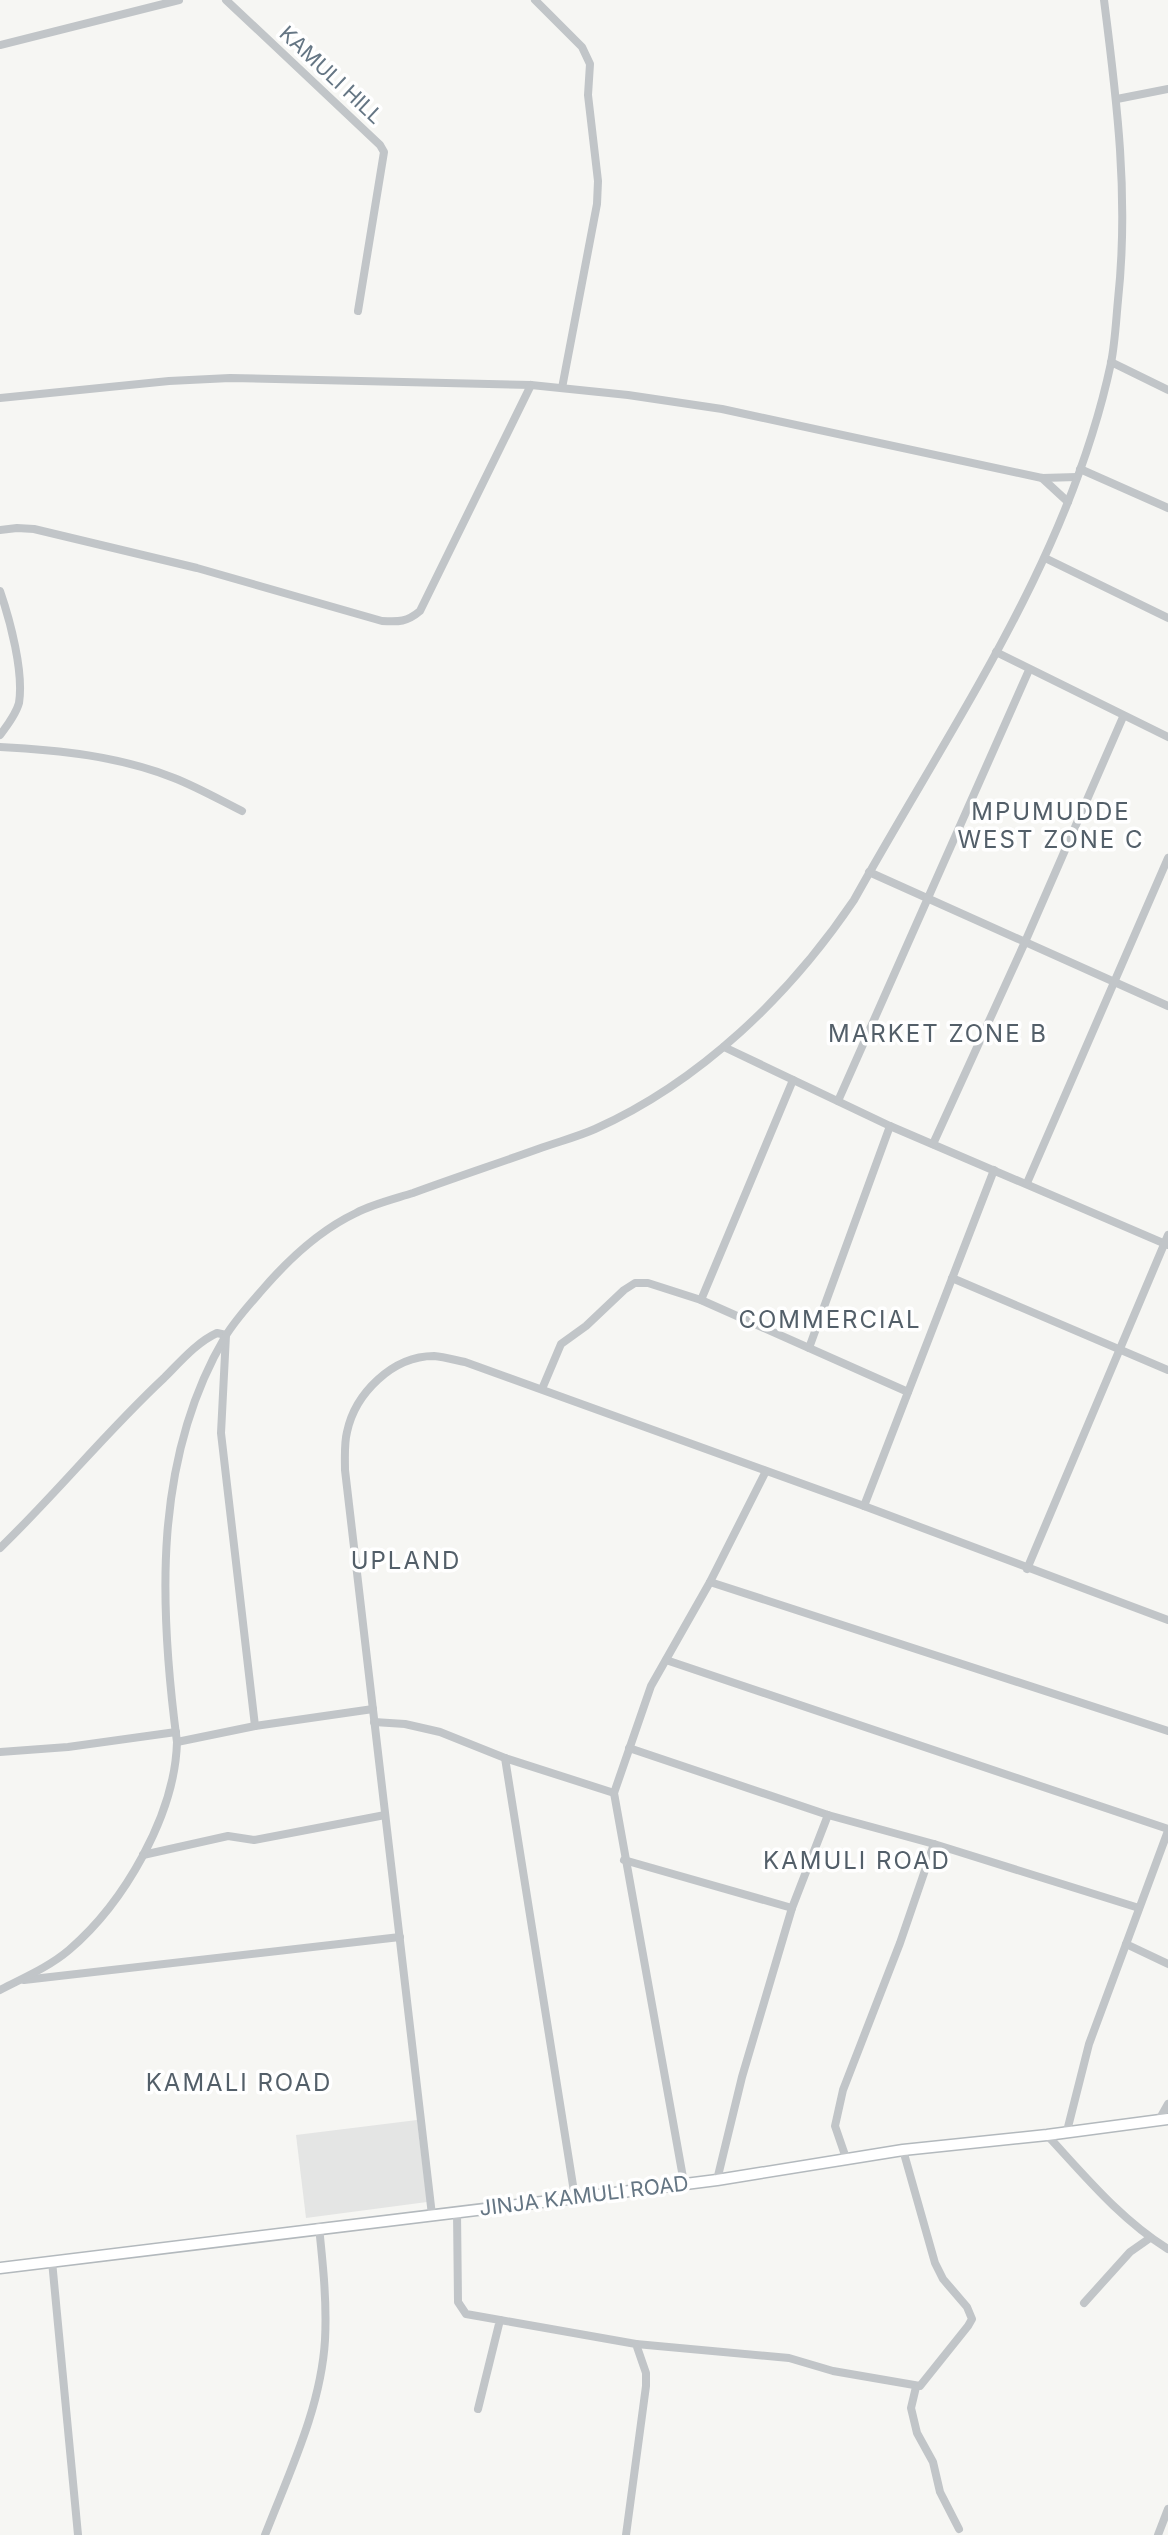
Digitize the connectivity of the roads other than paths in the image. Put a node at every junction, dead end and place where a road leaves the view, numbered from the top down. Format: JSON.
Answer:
{"nodes":[{"id":1,"x":179,"y":0,"type":"edge"},
{"id":2,"x":226,"y":0,"type":"edge"},
{"id":3,"x":534,"y":0,"type":"edge"},
{"id":4,"x":1104,"y":0,"type":"edge"},
{"id":5,"x":0,"y":45,"type":"edge"},
{"id":6,"x":1168,"y":89,"type":"edge"},
{"id":7,"x":1117,"y":99,"type":"junction"},
{"id":8,"x":358,"y":311,"type":"dead end"},
{"id":9,"x":1111,"y":362,"type":"junction"},
{"id":10,"x":531,"y":385,"type":"junction"},
{"id":11,"x":562,"y":388,"type":"junction"},
{"id":12,"x":1168,"y":390,"type":"edge"},
{"id":13,"x":0,"y":398,"type":"edge"},
{"id":14,"x":1079,"y":473,"type":"junction"},
{"id":15,"x":1042,"y":478,"type":"junction"},
{"id":16,"x":1068,"y":502,"type":"junction"},
{"id":17,"x":1168,"y":508,"type":"edge"},
{"id":18,"x":0,"y":530,"type":"edge"},
{"id":19,"x":1045,"y":558,"type":"junction"},
{"id":20,"x":0,"y":591,"type":"edge"},
{"id":21,"x":1168,"y":618,"type":"edge"},
{"id":22,"x":996,"y":652,"type":"junction"},
{"id":23,"x":1029,"y":670,"type":"junction"},
{"id":24,"x":1123,"y":717,"type":"junction"},
{"id":25,"x":0,"y":736,"type":"edge"},
{"id":26,"x":1168,"y":737,"type":"edge"},
{"id":27,"x":0,"y":747,"type":"edge"},
{"id":28,"x":242,"y":811,"type":"dead end"},
{"id":29,"x":1168,"y":858,"type":"edge"},
{"id":30,"x":869,"y":872,"type":"junction"},
{"id":31,"x":928,"y":898,"type":"junction"},
{"id":32,"x":1025,"y":942,"type":"junction"},
{"id":33,"x":1114,"y":982,"type":"junction"},
{"id":34,"x":1168,"y":1006,"type":"edge"},
{"id":35,"x":724,"y":1047,"type":"junction"},
{"id":36,"x":793,"y":1080,"type":"junction"},
{"id":37,"x":838,"y":1101,"type":"junction"},
{"id":38,"x":890,"y":1126,"type":"junction"},
{"id":39,"x":933,"y":1144,"type":"junction"},
{"id":40,"x":994,"y":1170,"type":"junction"},
{"id":41,"x":1027,"y":1183,"type":"junction"},
{"id":42,"x":1167,"y":1241,"type":"edge"},
{"id":43,"x":952,"y":1278,"type":"junction"},
{"id":44,"x":701,"y":1300,"type":"junction"},
{"id":45,"x":226,"y":1335,"type":"junction"},
{"id":46,"x":809,"y":1348,"type":"junction"},
{"id":47,"x":1120,"y":1350,"type":"junction"},
{"id":48,"x":1168,"y":1370,"type":"edge"},
{"id":49,"x":542,"y":1389,"type":"junction"},
{"id":50,"x":908,"y":1392,"type":"junction"},
{"id":51,"x":766,"y":1471,"type":"junction"},
{"id":52,"x":864,"y":1506,"type":"junction"},
{"id":53,"x":0,"y":1549,"type":"edge"},
{"id":54,"x":1027,"y":1569,"type":"junction"},
{"id":55,"x":710,"y":1582,"type":"junction"},
{"id":56,"x":1168,"y":1620,"type":"edge"},
{"id":57,"x":666,"y":1660,"type":"junction"},
{"id":58,"x":373,"y":1709,"type":"junction"},
{"id":59,"x":374,"y":1722,"type":"junction"},
{"id":60,"x":255,"y":1726,"type":"junction"},
{"id":61,"x":1168,"y":1731,"type":"edge"},
{"id":62,"x":176,"y":1732,"type":"junction"},
{"id":63,"x":177,"y":1742,"type":"junction"},
{"id":64,"x":629,"y":1748,"type":"junction"},
{"id":65,"x":0,"y":1752,"type":"edge"},
{"id":66,"x":505,"y":1758,"type":"junction"},
{"id":67,"x":614,"y":1793,"type":"junction"},
{"id":68,"x":385,"y":1815,"type":"junction"},
{"id":69,"x":828,"y":1815,"type":"junction"},
{"id":70,"x":1168,"y":1830,"type":"edge"},
{"id":71,"x":934,"y":1844,"type":"junction"},
{"id":72,"x":1165,"y":1847,"type":"edge"},
{"id":73,"x":143,"y":1855,"type":"junction"},
{"id":74,"x":624,"y":1860,"type":"junction"},
{"id":75,"x":1139,"y":1908,"type":"junction"},
{"id":76,"x":792,"y":1909,"type":"junction"},
{"id":77,"x":400,"y":1937,"type":"junction"},
{"id":78,"x":1126,"y":1944,"type":"junction"},
{"id":79,"x":1168,"y":1964,"type":"edge"},
{"id":80,"x":19,"y":1980,"type":"junction"},
{"id":81,"x":0,"y":1990,"type":"edge"},
{"id":82,"x":1168,"y":2104,"type":"edge"},
{"id":83,"x":1163,"y":2119,"type":"edge"},
{"id":84,"x":1067,"y":2131,"type":"junction"},
{"id":85,"x":1047,"y":2135,"type":"junction"},
{"id":86,"x":903,"y":2150,"type":"junction"},
{"id":87,"x":846,"y":2158,"type":"junction"},
{"id":88,"x":717,"y":2180,"type":"junction"},
{"id":89,"x":684,"y":2183,"type":"junction"},
{"id":90,"x":575,"y":2198,"type":"junction"},
{"id":91,"x":457,"y":2212,"type":"junction"},
{"id":92,"x":432,"y":2215,"type":"junction"},
{"id":93,"x":319,"y":2227,"type":"junction"},
{"id":94,"x":1150,"y":2238,"type":"junction"},
{"id":95,"x":1168,"y":2249,"type":"edge"},
{"id":96,"x":52,"y":2261,"type":"junction"},
{"id":97,"x":0,"y":2267,"type":"edge"},
{"id":98,"x":1084,"y":2304,"type":"dead end"},
{"id":99,"x":500,"y":2320,"type":"junction"},
{"id":100,"x":636,"y":2344,"type":"junction"},
{"id":101,"x":916,"y":2387,"type":"junction"},
{"id":102,"x":478,"y":2409,"type":"dead end"},
{"id":103,"x":1168,"y":2509,"type":"edge"},
{"id":104,"x":959,"y":2529,"type":"dead end"},
{"id":105,"x":78,"y":2535,"type":"edge"},
{"id":106,"x":265,"y":2535,"type":"edge"},
{"id":107,"x":626,"y":2535,"type":"edge"},
{"id":108,"x":1158,"y":2535,"type":"edge"}],
"edges":[{"from":1,"to":5,"type":"street"},
{"from":2,"to":8,"type":"street","name":"KAMULI HILL"},
{"from":3,"to":11,"type":"street"},
{"from":4,"to":7,"type":"street"},
{"from":6,"to":7,"type":"street"},
{"from":7,"to":9,"type":"street"},
{"from":9,"to":12,"type":"street"},
{"from":9,"to":14,"type":"street"},
{"from":10,"to":11,"type":"street"},
{"from":10,"to":13,"type":"street"},
{"from":10,"to":18,"type":"street"},
{"from":11,"to":15,"type":"street"},
{"from":14,"to":15,"type":"street"},
{"from":14,"to":16,"type":"street"},
{"from":14,"to":17,"type":"street"},
{"from":15,"to":16,"type":"street"},
{"from":16,"to":19,"type":"street"},
{"from":19,"to":21,"type":"street"},
{"from":19,"to":22,"type":"street"},
{"from":20,"to":25,"type":"street"},
{"from":22,"to":23,"type":"street"},
{"from":22,"to":30,"type":"street"},
{"from":23,"to":24,"type":"street"},
{"from":23,"to":31,"type":"street"},
{"from":24,"to":26,"type":"street"},
{"from":24,"to":32,"type":"street"},
{"from":27,"to":28,"type":"street"},
{"from":29,"to":33,"type":"street"},
{"from":30,"to":31,"type":"street"},
{"from":30,"to":35,"type":"street"},
{"from":31,"to":32,"type":"street"},
{"from":31,"to":37,"type":"street"},
{"from":32,"to":33,"type":"street"},
{"from":32,"to":39,"type":"street"},
{"from":33,"to":34,"type":"street"},
{"from":33,"to":41,"type":"street"},
{"from":35,"to":36,"type":"street"},
{"from":35,"to":45,"type":"street"},
{"from":36,"to":37,"type":"street"},
{"from":36,"to":44,"type":"street"},
{"from":37,"to":38,"type":"street"},
{"from":38,"to":39,"type":"street"},
{"from":38,"to":46,"type":"street"},
{"from":39,"to":40,"type":"street"},
{"from":40,"to":41,"type":"street"},
{"from":40,"to":43,"type":"street"},
{"from":41,"to":42,"type":"street"},
{"from":42,"to":47,"type":"street"},
{"from":43,"to":47,"type":"street"},
{"from":43,"to":50,"type":"street"},
{"from":44,"to":46,"type":"street"},
{"from":44,"to":49,"type":"street"},
{"from":45,"to":53,"type":"street"},
{"from":45,"to":60,"type":"street"},
{"from":45,"to":62,"type":"street"},
{"from":46,"to":50,"type":"street"},
{"from":47,"to":48,"type":"street"},
{"from":47,"to":54,"type":"street"},
{"from":49,"to":51,"type":"street"},
{"from":49,"to":58,"type":"street"},
{"from":50,"to":52,"type":"street"},
{"from":51,"to":52,"type":"street"},
{"from":51,"to":55,"type":"street"},
{"from":52,"to":54,"type":"street"},
{"from":54,"to":56,"type":"street"},
{"from":55,"to":57,"type":"street"},
{"from":55,"to":61,"type":"street"},
{"from":57,"to":64,"type":"street"},
{"from":57,"to":70,"type":"street"},
{"from":58,"to":59,"type":"street"},
{"from":58,"to":60,"type":"street"},
{"from":59,"to":66,"type":"street"},
{"from":59,"to":68,"type":"street"},
{"from":60,"to":63,"type":"street"},
{"from":62,"to":63,"type":"street"},
{"from":62,"to":65,"type":"street"},
{"from":63,"to":73,"type":"street"},
{"from":64,"to":67,"type":"street"},
{"from":64,"to":69,"type":"street"},
{"from":66,"to":67,"type":"street"},
{"from":66,"to":90,"type":"street"},
{"from":67,"to":74,"type":"street"},
{"from":68,"to":73,"type":"street"},
{"from":68,"to":77,"type":"street"},
{"from":69,"to":71,"type":"street"},
{"from":69,"to":76,"type":"street"},
{"from":70,"to":72,"type":"street"},
{"from":71,"to":75,"type":"street"},
{"from":71,"to":87,"type":"street"},
{"from":72,"to":75,"type":"street"},
{"from":73,"to":80,"type":"street"},
{"from":74,"to":76,"type":"street"},
{"from":74,"to":89,"type":"street"},
{"from":75,"to":78,"type":"street"},
{"from":76,"to":88,"type":"street"},
{"from":77,"to":80,"type":"street"},
{"from":77,"to":92,"type":"street"},
{"from":78,"to":79,"type":"street"},
{"from":78,"to":84,"type":"street"},
{"from":80,"to":81,"type":"street"},
{"from":82,"to":83,"type":"street"},
{"from":83,"to":84,"type":"main road","name":"JINJA KAMULI ROAD"},
{"from":84,"to":85,"type":"main road","name":"JINJA KAMULI ROAD"},
{"from":85,"to":86,"type":"main road","name":"JINJA KAMULI ROAD"},
{"from":85,"to":94,"type":"street"},
{"from":86,"to":87,"type":"main road","name":"JINJA KAMULI ROAD"},
{"from":86,"to":101,"type":"street"},
{"from":87,"to":88,"type":"main road","name":"JINJA KAMULI ROAD"},
{"from":88,"to":89,"type":"main road","name":"JINJA KAMULI ROAD"},
{"from":89,"to":90,"type":"main road","name":"JINJA KAMULI ROAD"},
{"from":90,"to":91,"type":"main road","name":"JINJA KAMULI ROAD"},
{"from":91,"to":92,"type":"main road","name":"JINJA KAMULI ROAD"},
{"from":91,"to":99,"type":"street"},
{"from":92,"to":93,"type":"main road","name":"JINJA KAMULI ROAD"},
{"from":93,"to":96,"type":"main road","name":"JINJA KAMULI ROAD"},
{"from":93,"to":106,"type":"street"},
{"from":94,"to":95,"type":"street"},
{"from":94,"to":98,"type":"street"},
{"from":96,"to":97,"type":"main road","name":"JINJA KAMULI ROAD"},
{"from":96,"to":105,"type":"street"},
{"from":99,"to":100,"type":"street"},
{"from":99,"to":102,"type":"street"},
{"from":100,"to":101,"type":"street"},
{"from":100,"to":107,"type":"street"},
{"from":101,"to":104,"type":"street"},
{"from":103,"to":108,"type":"street"}]}
